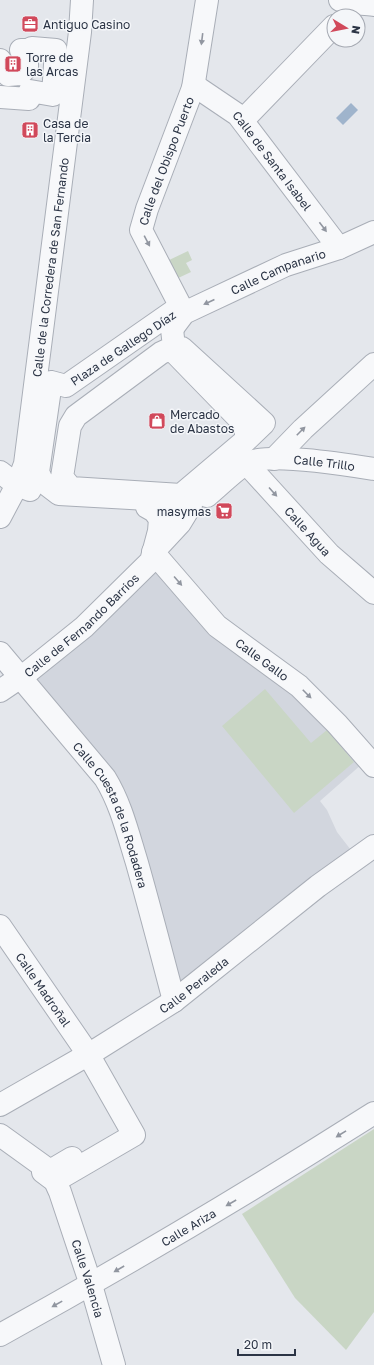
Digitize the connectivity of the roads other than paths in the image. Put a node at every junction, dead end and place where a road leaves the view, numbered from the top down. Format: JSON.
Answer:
{"nodes":[{"id":1,"x":82,"y":0,"type":"edge"},
{"id":2,"x":207,"y":0,"type":"edge"},
{"id":3,"x":344,"y":5,"type":"edge"},
{"id":4,"x":374,"y":5,"type":"edge"},
{"id":5,"x":326,"y":34,"type":"edge"},
{"id":6,"x":0,"y":60,"type":"edge"},
{"id":7,"x":57,"y":80,"type":"junction"},
{"id":8,"x":0,"y":84,"type":"edge"},
{"id":9,"x":194,"y":88,"type":"junction"},
{"id":10,"x":0,"y":97,"type":"edge"},
{"id":11,"x":243,"y":120,"type":"junction"},
{"id":12,"x":374,"y":232,"type":"edge"},
{"id":13,"x":339,"y":248,"type":"junction"},
{"id":14,"x":178,"y":321,"type":"junction"},
{"id":15,"x":374,"y":364,"type":"edge"},
{"id":16,"x":40,"y":407,"type":"junction"},
{"id":17,"x":264,"y":423,"type":"junction"},
{"id":18,"x":274,"y":459,"type":"junction"},
{"id":19,"x":246,"y":463,"type":"junction"},
{"id":20,"x":374,"y":469,"type":"edge"},
{"id":21,"x":8,"y":479,"type":"edge"},
{"id":22,"x":191,"y":505,"type":"junction"},
{"id":23,"x":147,"y":507,"type":"junction"},
{"id":24,"x":0,"y":517,"type":"edge"},
{"id":25,"x":153,"y":552,"type":"junction"},
{"id":26,"x":374,"y":593,"type":"edge"},
{"id":27,"x":0,"y":653,"type":"edge"},
{"id":28,"x":21,"y":677,"type":"junction"},
{"id":29,"x":0,"y":691,"type":"edge"},
{"id":30,"x":374,"y":766,"type":"edge"},
{"id":31,"x":374,"y":846,"type":"edge"},
{"id":32,"x":0,"y":926,"type":"edge"},
{"id":33,"x":174,"y":1001,"type":"junction"},
{"id":34,"x":88,"y":1054,"type":"junction"},
{"id":35,"x":0,"y":1105,"type":"edge"},
{"id":36,"x":0,"y":1110,"type":"edge"},
{"id":37,"x":374,"y":1113,"type":"edge"},
{"id":38,"x":0,"y":1135,"type":"edge"},
{"id":39,"x":0,"y":1139,"type":"edge"},
{"id":40,"x":58,"y":1186,"type":"junction"},
{"id":41,"x":91,"y":1285,"type":"junction"},
{"id":42,"x":0,"y":1335,"type":"edge"},
{"id":43,"x":114,"y":1365,"type":"edge"}],
"edges":[{"from":1,"to":16,"type":"street","name":"Calle de la Corredera de San Fernando"},
{"from":2,"to":9,"type":"street","name":"Calle del Obispo Puerto","one_way":true},
{"from":3,"to":4,"type":"street"},
{"from":5,"to":11,"type":"street"},
{"from":6,"to":7,"type":"street"},
{"from":7,"to":8,"type":"street"},
{"from":7,"to":10,"type":"street"},
{"from":9,"to":11,"type":"street","name":"Calle de Santa Isabel"},
{"from":9,"to":14,"type":"street","name":"Calle del Obispo Puerto","one_way":true},
{"from":11,"to":13,"type":"street","name":"Calle de Santa Isabel","one_way":true},
{"from":12,"to":13,"type":"street","name":"Calle Campanario"},
{"from":13,"to":14,"type":"street","name":"Calle Campanario","one_way":true},
{"from":14,"to":16,"type":"street","name":"Plaza de Gallego Díaz"},
{"from":14,"to":17,"type":"street","name":"Plaza de Gallego Díaz"},
{"from":14,"to":17,"type":"street","name":"Plaza de Gallego Díaz"},
{"from":18,"to":15,"type":"street","one_way":true},
{"from":16,"to":17,"type":"street"},
{"from":16,"to":21,"type":"street","name":"Calle de la Corredera de San Fernando"},
{"from":17,"to":18,"type":"street","name":"Plaza de Gallego Díaz"},
{"from":18,"to":19,"type":"street"},
{"from":18,"to":20,"type":"street","name":"Calle Trillo"},
{"from":19,"to":22,"type":"street"},
{"from":19,"to":26,"type":"street","name":"Calle Agua","one_way":true},
{"from":21,"to":23,"type":"street"},
{"from":21,"to":24,"type":"street","name":"Calle de la Corredera de San Fernando"},
{"from":22,"to":23,"type":"street"},
{"from":22,"to":25,"type":"street"},
{"from":23,"to":25,"type":"street"},
{"from":25,"to":28,"type":"street","name":"Calle de Fernando Barrios"},
{"from":25,"to":30,"type":"street","name":"Calle Gallo","one_way":true},
{"from":27,"to":28,"type":"street","name":"Calle Cuesta de la Rodadera"},
{"from":28,"to":29,"type":"street","name":"Calle de Fernando Barrios"},
{"from":28,"to":33,"type":"street","name":"Calle Cuesta de la Rodadera"},
{"from":31,"to":33,"type":"street","name":"Calle Peraleda"},
{"from":32,"to":34,"type":"street","name":"Calle Madroñal"},
{"from":33,"to":34,"type":"street","name":"Calle Peraleda"},
{"from":34,"to":35,"type":"street","name":"Calle Peraleda"},
{"from":34,"to":40,"type":"street","name":"Calle Madroñal"},
{"from":36,"to":38,"type":"street"},
{"from":37,"to":41,"type":"street","name":"Calle Ariza","one_way":true},
{"from":39,"to":40,"type":"street"},
{"from":40,"to":41,"type":"street","name":"Calle Valencia"},
{"from":41,"to":42,"type":"street","name":"Calle Ariza","one_way":true},
{"from":41,"to":43,"type":"street","name":"Calle Valencia"}]}
